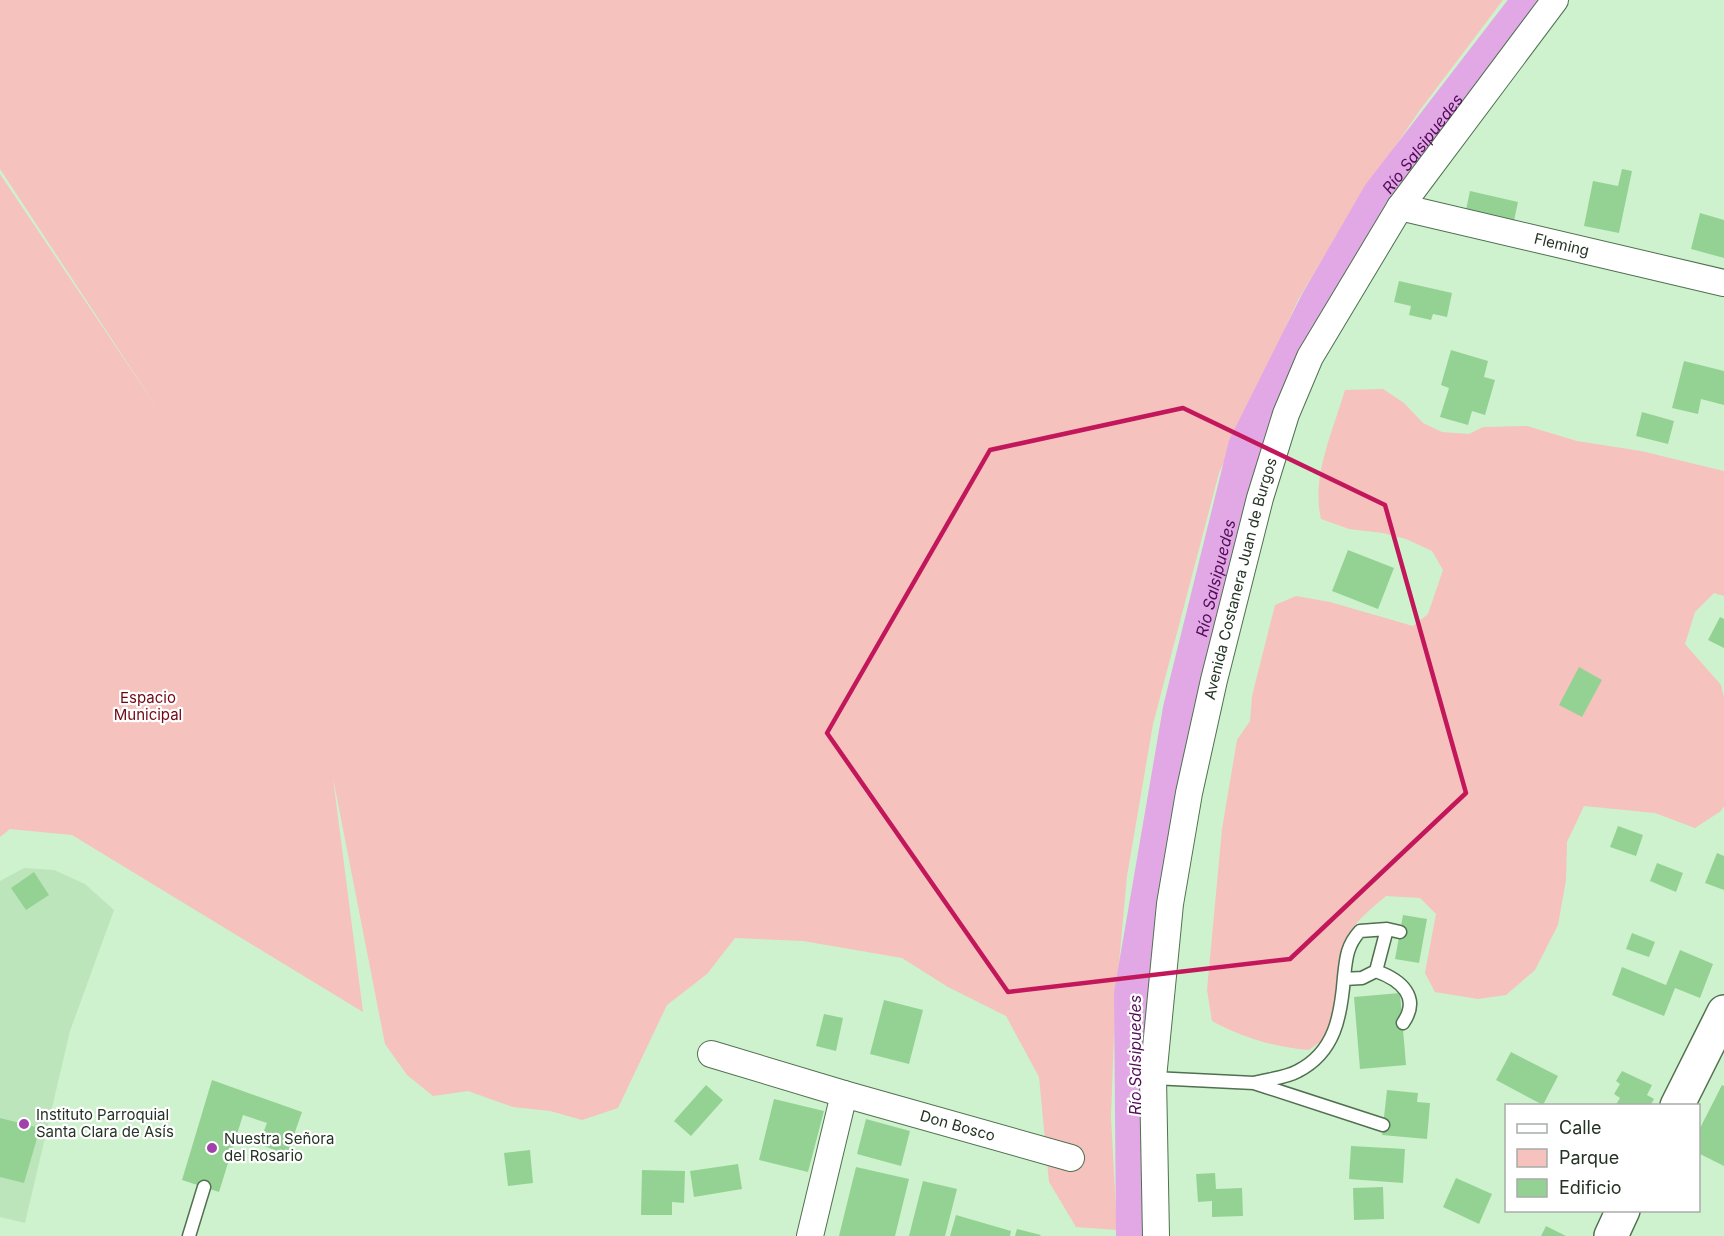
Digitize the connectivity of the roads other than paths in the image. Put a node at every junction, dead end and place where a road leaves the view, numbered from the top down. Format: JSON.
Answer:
{"nodes":[{"id":1,"x":1555,"y":0,"type":"edge"},
{"id":2,"x":1400,"y":207,"type":"junction"},
{"id":3,"x":1724,"y":283,"type":"edge"},
{"id":4,"x":1387,"y":929,"type":"junction"},
{"id":5,"x":1400,"y":932,"type":"dead end"},
{"id":6,"x":1376,"y":970,"type":"junction"},
{"id":7,"x":1344,"y":979,"type":"junction"},
{"id":8,"x":1724,"y":1012,"type":"edge"},
{"id":9,"x":1402,"y":1023,"type":"dead end"},
{"id":10,"x":711,"y":1054,"type":"dead end"},
{"id":11,"x":1153,"y":1077,"type":"junction"},
{"id":12,"x":1254,"y":1083,"type":"junction"},
{"id":13,"x":844,"y":1094,"type":"junction"},
{"id":14,"x":1678,"y":1104,"type":"edge"},
{"id":15,"x":1383,"y":1125,"type":"dead end"},
{"id":16,"x":1071,"y":1158,"type":"dead end"},
{"id":17,"x":204,"y":1187,"type":"dead end"},
{"id":18,"x":1622,"y":1212,"type":"edge"},
{"id":19,"x":189,"y":1236,"type":"edge"},
{"id":20,"x":810,"y":1236,"type":"edge"},
{"id":21,"x":1156,"y":1236,"type":"edge"},
{"id":22,"x":1611,"y":1236,"type":"edge"}],
"edges":[{"from":1,"to":2,"type":"street","name":"Avenida Costanera Juan de Burgos"},
{"from":2,"to":3,"type":"street","name":"Fleming"},
{"from":2,"to":11,"type":"street","name":"Avenida Costanera Juan de Burgos"},
{"from":4,"to":5,"type":"lane"},
{"from":4,"to":6,"type":"lane"},
{"from":4,"to":7,"type":"lane"},
{"from":6,"to":7,"type":"lane"},
{"from":6,"to":9,"type":"lane"},
{"from":7,"to":12,"type":"lane"},
{"from":8,"to":14,"type":"street"},
{"from":10,"to":13,"type":"street","name":"Don Bosco"},
{"from":11,"to":12,"type":"lane"},
{"from":11,"to":21,"type":"street","name":"Avenida Costanera Juan de Burgos"},
{"from":12,"to":15,"type":"lane"},
{"from":13,"to":16,"type":"street","name":"Don Bosco"},
{"from":13,"to":20,"type":"street"},
{"from":17,"to":19,"type":"lane"},
{"from":18,"to":22,"type":"street"}]}
